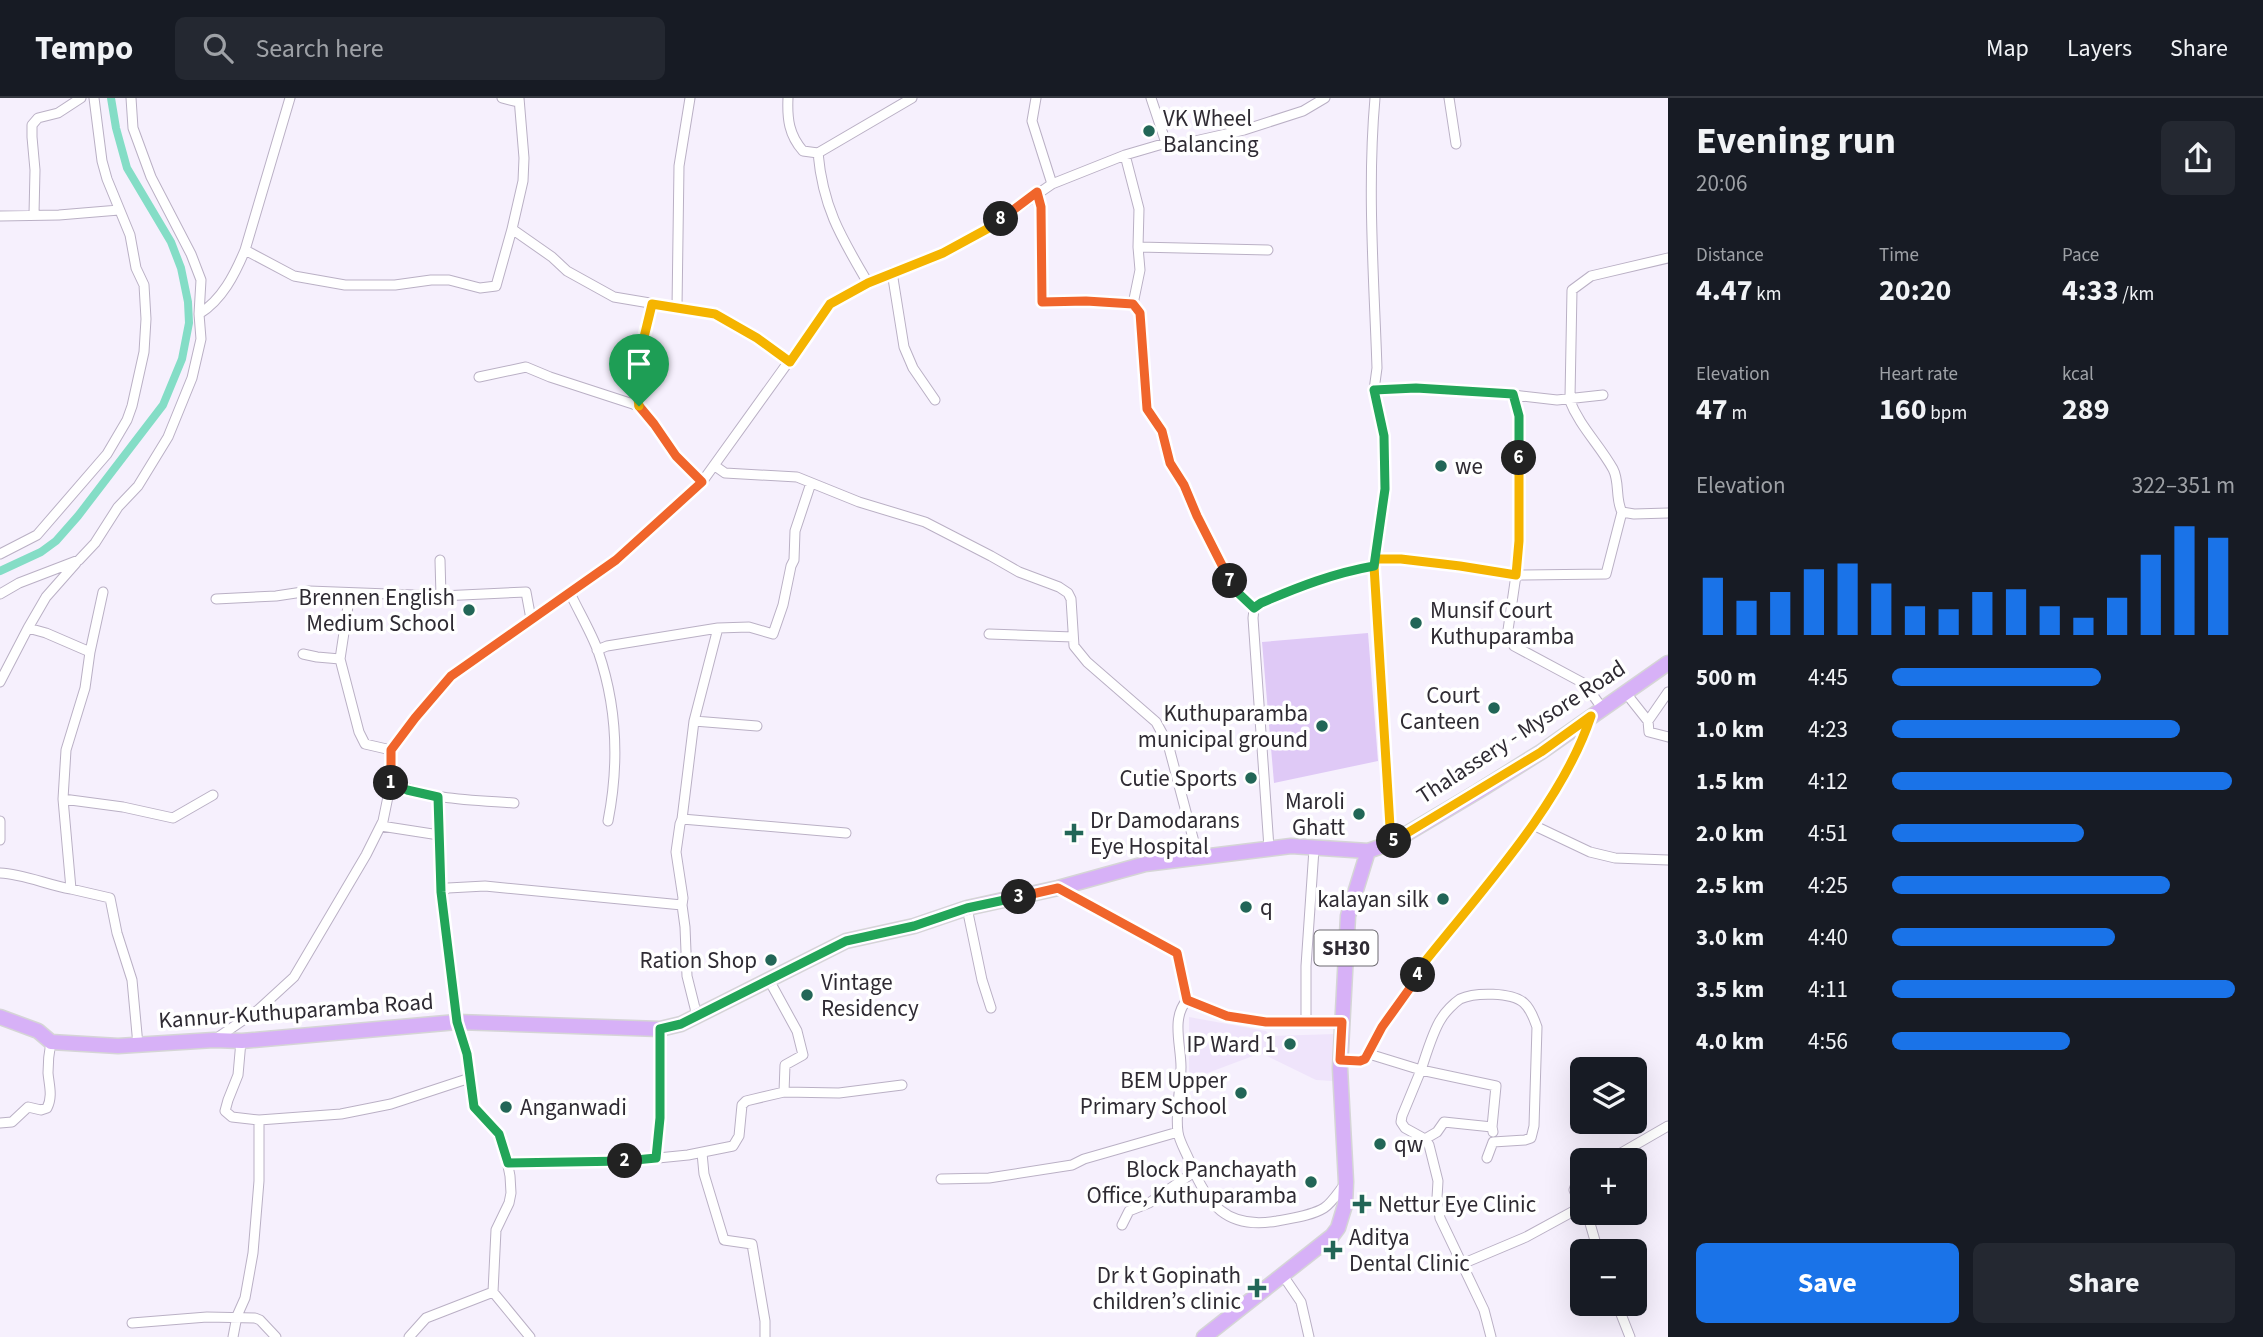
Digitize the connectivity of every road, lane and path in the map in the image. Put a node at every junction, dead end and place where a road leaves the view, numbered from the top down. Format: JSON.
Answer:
{"nodes":[{"id":1,"x":82,"y":98,"type":"edge"},
{"id":2,"x":94,"y":98,"type":"edge"},
{"id":3,"x":131,"y":98,"type":"edge"},
{"id":4,"x":290,"y":98,"type":"edge"},
{"id":5,"x":502,"y":98,"type":"edge"},
{"id":6,"x":690,"y":98,"type":"edge"},
{"id":7,"x":788,"y":98,"type":"edge"},
{"id":8,"x":912,"y":98,"type":"edge"},
{"id":9,"x":1036,"y":98,"type":"edge"},
{"id":10,"x":1151,"y":98,"type":"edge"},
{"id":11,"x":1325,"y":98,"type":"edge"},
{"id":12,"x":1375,"y":98,"type":"edge"},
{"id":13,"x":1448,"y":98,"type":"edge"},
{"id":14,"x":518,"y":100,"type":"edge"},
{"id":15,"x":1166,"y":143,"type":"junction"},
{"id":16,"x":1456,"y":144,"type":"dead end"},
{"id":17,"x":818,"y":153,"type":"junction"},
{"id":18,"x":1125,"y":155,"type":"junction"},
{"id":19,"x":1052,"y":184,"type":"junction"},
{"id":20,"x":1037,"y":192,"type":"junction"},
{"id":21,"x":119,"y":210,"type":"junction"},
{"id":22,"x":34,"y":214,"type":"junction"},
{"id":23,"x":0,"y":216,"type":"edge"},
{"id":24,"x":512,"y":229,"type":"junction"},
{"id":25,"x":1138,"y":247,"type":"junction"},
{"id":26,"x":245,"y":250,"type":"junction"},
{"id":27,"x":1268,"y":250,"type":"dead end"},
{"id":28,"x":1668,"y":258,"type":"edge"},
{"id":29,"x":892,"y":272,"type":"junction"},
{"id":30,"x":868,"y":283,"type":"junction"},
{"id":31,"x":652,"y":304,"type":"junction"},
{"id":32,"x":1133,"y":304,"type":"junction"},
{"id":33,"x":677,"y":307,"type":"junction"},
{"id":34,"x":199,"y":314,"type":"junction"},
{"id":35,"x":790,"y":362,"type":"junction"},
{"id":36,"x":479,"y":377,"type":"dead end"},
{"id":37,"x":1374,"y":390,"type":"junction"},
{"id":38,"x":1513,"y":394,"type":"junction"},
{"id":39,"x":1602,"y":394,"type":"dead end"},
{"id":40,"x":1570,"y":398,"type":"junction"},
{"id":41,"x":935,"y":400,"type":"dead end"},
{"id":42,"x":639,"y":406,"type":"junction"},
{"id":43,"x":715,"y":466,"type":"junction"},
{"id":44,"x":702,"y":482,"type":"junction"},
{"id":45,"x":811,"y":483,"type":"junction"},
{"id":46,"x":1622,"y":512,"type":"junction"},
{"id":47,"x":1668,"y":513,"type":"edge"},
{"id":48,"x":0,"y":554,"type":"edge"},
{"id":49,"x":79,"y":560,"type":"junction"},
{"id":50,"x":440,"y":561,"type":"dead end"},
{"id":51,"x":1375,"y":562,"type":"junction"},
{"id":52,"x":1516,"y":575,"type":"junction"},
{"id":53,"x":103,"y":592,"type":"dead end"},
{"id":54,"x":350,"y":593,"type":"junction"},
{"id":55,"x":570,"y":593,"type":"junction"},
{"id":56,"x":0,"y":594,"type":"edge"},
{"id":57,"x":441,"y":596,"type":"junction"},
{"id":58,"x":216,"y":598,"type":"dead end"},
{"id":59,"x":1254,"y":608,"type":"junction"},
{"id":60,"x":531,"y":619,"type":"junction"},
{"id":61,"x":27,"y":628,"type":"junction"},
{"id":62,"x":718,"y":628,"type":"junction"},
{"id":63,"x":989,"y":634,"type":"dead end"},
{"id":64,"x":1073,"y":637,"type":"junction"},
{"id":65,"x":597,"y":650,"type":"junction"},
{"id":66,"x":90,"y":652,"type":"junction"},
{"id":67,"x":303,"y":654,"type":"dead end"},
{"id":68,"x":340,"y":659,"type":"junction"},
{"id":69,"x":1668,"y":663,"type":"edge"},
{"id":70,"x":0,"y":682,"type":"edge"},
{"id":71,"x":1625,"y":692,"type":"junction"},
{"id":72,"x":1668,"y":692,"type":"edge"},
{"id":73,"x":1596,"y":712,"type":"junction"},
{"id":74,"x":694,"y":721,"type":"junction"},
{"id":75,"x":1648,"y":721,"type":"junction"},
{"id":76,"x":757,"y":726,"type":"dead end"},
{"id":77,"x":1668,"y":737,"type":"edge"},
{"id":78,"x":391,"y":750,"type":"junction"},
{"id":79,"x":391,"y":782,"type":"junction"},
{"id":80,"x":213,"y":794,"type":"dead end"},
{"id":81,"x":438,"y":797,"type":"junction"},
{"id":82,"x":63,"y":799,"type":"junction"},
{"id":83,"x":514,"y":803,"type":"dead end"},
{"id":84,"x":682,"y":819,"type":"junction"},
{"id":85,"x":0,"y":821,"type":"edge"},
{"id":86,"x":608,"y":821,"type":"dead end"},
{"id":87,"x":1534,"y":825,"type":"junction"},
{"id":88,"x":381,"y":826,"type":"junction"},
{"id":89,"x":846,"y":833,"type":"dead end"},
{"id":90,"x":439,"y":835,"type":"junction"},
{"id":91,"x":0,"y":840,"type":"edge"},
{"id":92,"x":1391,"y":843,"type":"junction"},
{"id":93,"x":1269,"y":848,"type":"junction"},
{"id":94,"x":1314,"y":849,"type":"junction"},
{"id":95,"x":1368,"y":851,"type":"junction"},
{"id":96,"x":1198,"y":858,"type":"junction"},
{"id":97,"x":1668,"y":860,"type":"edge"},
{"id":98,"x":0,"y":873,"type":"edge"},
{"id":99,"x":1058,"y":888,"type":"junction"},
{"id":100,"x":71,"y":889,"type":"junction"},
{"id":101,"x":441,"y":892,"type":"junction"},
{"id":102,"x":682,"y":905,"type":"junction"},
{"id":103,"x":967,"y":908,"type":"junction"},
{"id":104,"x":769,"y":980,"type":"junction"},
{"id":105,"x":1187,"y":1000,"type":"junction"},
{"id":106,"x":990,"y":1008,"type":"dead end"},
{"id":107,"x":697,"y":1016,"type":"junction"},
{"id":108,"x":0,"y":1017,"type":"edge"},
{"id":109,"x":457,"y":1022,"type":"junction"},
{"id":110,"x":1306,"y":1022,"type":"junction"},
{"id":111,"x":1342,"y":1022,"type":"junction"},
{"id":112,"x":660,"y":1029,"type":"junction"},
{"id":113,"x":214,"y":1040,"type":"junction"},
{"id":114,"x":241,"y":1041,"type":"junction"},
{"id":115,"x":51,"y":1042,"type":"junction"},
{"id":116,"x":138,"y":1045,"type":"junction"},
{"id":117,"x":1369,"y":1054,"type":"junction"},
{"id":118,"x":1340,"y":1060,"type":"junction"},
{"id":119,"x":1421,"y":1070,"type":"junction"},
{"id":120,"x":470,"y":1079,"type":"junction"},
{"id":121,"x":902,"y":1085,"type":"dead end"},
{"id":122,"x":784,"y":1092,"type":"junction"},
{"id":123,"x":259,"y":1120,"type":"junction"},
{"id":124,"x":0,"y":1123,"type":"edge"},
{"id":125,"x":1668,"y":1126,"type":"edge"},
{"id":126,"x":1492,"y":1127,"type":"junction"},
{"id":127,"x":1178,"y":1132,"type":"junction"},
{"id":128,"x":1425,"y":1139,"type":"junction"},
{"id":129,"x":1493,"y":1142,"type":"junction"},
{"id":130,"x":1630,"y":1148,"type":"edge"},
{"id":131,"x":702,"y":1153,"type":"junction"},
{"id":132,"x":656,"y":1158,"type":"junction"},
{"id":133,"x":1487,"y":1158,"type":"dead end"},
{"id":134,"x":508,"y":1163,"type":"junction"},
{"id":135,"x":1194,"y":1172,"type":"junction"},
{"id":136,"x":941,"y":1179,"type":"dead end"},
{"id":137,"x":1346,"y":1182,"type":"junction"},
{"id":138,"x":1570,"y":1213,"type":"edge"},
{"id":139,"x":1122,"y":1225,"type":"dead end"},
{"id":140,"x":1462,"y":1264,"type":"junction"},
{"id":141,"x":1282,"y":1273,"type":"junction"},
{"id":142,"x":493,"y":1292,"type":"junction"},
{"id":143,"x":237,"y":1316,"type":"junction"},
{"id":144,"x":1622,"y":1316,"type":"edge"},
{"id":145,"x":132,"y":1323,"type":"dead end"},
{"id":146,"x":233,"y":1337,"type":"edge"},
{"id":147,"x":276,"y":1337,"type":"edge"},
{"id":148,"x":410,"y":1337,"type":"edge"},
{"id":149,"x":530,"y":1337,"type":"edge"},
{"id":150,"x":765,"y":1337,"type":"edge"},
{"id":151,"x":1204,"y":1337,"type":"edge"},
{"id":152,"x":1309,"y":1337,"type":"edge"},
{"id":153,"x":1491,"y":1337,"type":"edge"},
{"id":154,"x":1630,"y":1337,"type":"edge"}],
"edges":[{"from":1,"to":22,"type":"street"},
{"from":2,"to":21,"type":"street"},
{"from":3,"to":34,"type":"street"},
{"from":4,"to":26,"type":"street"},
{"from":5,"to":14,"type":"street"},
{"from":6,"to":33,"type":"street"},
{"from":7,"to":17,"type":"street"},
{"from":8,"to":17,"type":"street"},
{"from":9,"to":19,"type":"street"},
{"from":10,"to":15,"type":"street"},
{"from":11,"to":15,"type":"street"},
{"from":12,"to":37,"type":"street"},
{"from":13,"to":16,"type":"street"},
{"from":14,"to":24,"type":"street"},
{"from":15,"to":18,"type":"street"},
{"from":17,"to":30,"type":"street"},
{"from":18,"to":19,"type":"street"},
{"from":18,"to":25,"type":"street"},
{"from":19,"to":20,"type":"street"},
{"from":20,"to":29,"type":"street"},
{"from":20,"to":32,"type":"street"},
{"from":21,"to":22,"type":"street"},
{"from":21,"to":48,"type":"street"},
{"from":22,"to":23,"type":"street"},
{"from":24,"to":26,"type":"street"},
{"from":24,"to":31,"type":"street"},
{"from":25,"to":27,"type":"street"},
{"from":25,"to":32,"type":"street"},
{"from":26,"to":34,"type":"street"},
{"from":28,"to":40,"type":"street"},
{"from":29,"to":30,"type":"street"},
{"from":29,"to":41,"type":"street"},
{"from":30,"to":35,"type":"street"},
{"from":31,"to":33,"type":"street"},
{"from":31,"to":42,"type":"street"},
{"from":32,"to":59,"type":"street"},
{"from":33,"to":35,"type":"street"},
{"from":34,"to":49,"type":"street"},
{"from":35,"to":43,"type":"street"},
{"from":36,"to":42,"type":"street"},
{"from":37,"to":38,"type":"street"},
{"from":37,"to":51,"type":"street"},
{"from":38,"to":40,"type":"street"},
{"from":38,"to":52,"type":"street"},
{"from":39,"to":40,"type":"street"},
{"from":40,"to":46,"type":"street"},
{"from":42,"to":44,"type":"street"},
{"from":43,"to":44,"type":"street"},
{"from":43,"to":45,"type":"street"},
{"from":44,"to":55,"type":"street"},
{"from":45,"to":62,"type":"street"},
{"from":45,"to":64,"type":"street"},
{"from":46,"to":47,"type":"street"},
{"from":46,"to":52,"type":"street"},
{"from":49,"to":56,"type":"street"},
{"from":49,"to":61,"type":"street"},
{"from":50,"to":57,"type":"street"},
{"from":51,"to":52,"type":"street"},
{"from":51,"to":59,"type":"street"},
{"from":51,"to":92,"type":"street"},
{"from":52,"to":73,"type":"street"},
{"from":53,"to":66,"type":"street"},
{"from":54,"to":57,"type":"street"},
{"from":54,"to":58,"type":"street"},
{"from":54,"to":68,"type":"street"},
{"from":55,"to":60,"type":"street"},
{"from":55,"to":65,"type":"street"},
{"from":57,"to":60,"type":"street"},
{"from":59,"to":93,"type":"street"},
{"from":60,"to":78,"type":"street"},
{"from":61,"to":66,"type":"street"},
{"from":61,"to":70,"type":"street"},
{"from":62,"to":65,"type":"street"},
{"from":62,"to":74,"type":"street"},
{"from":63,"to":64,"type":"street"},
{"from":64,"to":96,"type":"street"},
{"from":65,"to":86,"type":"street"},
{"from":66,"to":82,"type":"street"},
{"from":67,"to":68,"type":"street"},
{"from":68,"to":78,"type":"street"},
{"from":69,"to":71,"type":"main road","name":"Thalassery - Mysore Road"},
{"from":71,"to":73,"type":"main road","name":"Thalassery - Mysore Road"},
{"from":71,"to":75,"type":"street"},
{"from":72,"to":75,"type":"street"},
{"from":73,"to":87,"type":"street"},
{"from":73,"to":92,"type":"main road","name":"Thalassery - Mysore Road"},
{"from":74,"to":76,"type":"street"},
{"from":74,"to":84,"type":"street"},
{"from":75,"to":77,"type":"street"},
{"from":78,"to":79,"type":"street"},
{"from":79,"to":81,"type":"street"},
{"from":79,"to":88,"type":"street"},
{"from":80,"to":82,"type":"street"},
{"from":81,"to":83,"type":"street"},
{"from":81,"to":90,"type":"street"},
{"from":82,"to":100,"type":"street"},
{"from":84,"to":89,"type":"street"},
{"from":84,"to":102,"type":"street"},
{"from":85,"to":91,"type":"street"},
{"from":87,"to":97,"type":"street"},
{"from":87,"to":117,"type":"street"},
{"from":88,"to":90,"type":"street"},
{"from":88,"to":113,"type":"street"},
{"from":90,"to":101,"type":"street"},
{"from":92,"to":95,"type":"main road","name":"Thalassery - Mysore Road"},
{"from":93,"to":94,"type":"main road","name":"Kannur-Kuthuparamba Road"},
{"from":93,"to":96,"type":"main road","name":"Kannur-Kuthuparamba Road"},
{"from":94,"to":95,"type":"main road","name":"Kannur-Kuthuparamba Road"},
{"from":94,"to":110,"type":"street"},
{"from":95,"to":111,"type":"main road","number":"SH30"},
{"from":96,"to":99,"type":"main road","name":"Kannur-Kuthuparamba Road"},
{"from":98,"to":100,"type":"street"},
{"from":99,"to":103,"type":"main road","name":"Kannur-Kuthuparamba Road"},
{"from":99,"to":105,"type":"street"},
{"from":100,"to":116,"type":"street"},
{"from":101,"to":102,"type":"street"},
{"from":101,"to":109,"type":"street"},
{"from":102,"to":107,"type":"street"},
{"from":103,"to":104,"type":"main road","name":"Kannur-Kuthuparamba Road"},
{"from":103,"to":106,"type":"street"},
{"from":104,"to":107,"type":"main road","name":"Kannur-Kuthuparamba Road"},
{"from":104,"to":122,"type":"street"},
{"from":105,"to":110,"type":"street"},
{"from":105,"to":127,"type":"street"},
{"from":107,"to":112,"type":"main road","name":"Kannur-Kuthuparamba Road"},
{"from":108,"to":115,"type":"main road","name":"Kannur-Kuthuparamba Road"},
{"from":109,"to":112,"type":"main road","name":"Kannur-Kuthuparamba Road"},
{"from":109,"to":114,"type":"main road","name":"Kannur-Kuthuparamba Road"},
{"from":109,"to":120,"type":"street"},
{"from":110,"to":111,"type":"street"},
{"from":111,"to":118,"type":"main road","number":"SH30"},
{"from":112,"to":132,"type":"street"},
{"from":113,"to":114,"type":"main road","name":"Kannur-Kuthuparamba Road"},
{"from":113,"to":116,"type":"main road","name":"Kannur-Kuthuparamba Road"},
{"from":114,"to":123,"type":"street"},
{"from":115,"to":116,"type":"main road","name":"Kannur-Kuthuparamba Road"},
{"from":115,"to":124,"type":"street"},
{"from":117,"to":118,"type":"street"},
{"from":117,"to":119,"type":"street"},
{"from":118,"to":137,"type":"main road","number":"SH30"},
{"from":119,"to":126,"type":"street"},
{"from":119,"to":128,"type":"street"},
{"from":119,"to":129,"type":"street"},
{"from":120,"to":123,"type":"street"},
{"from":120,"to":134,"type":"street"},
{"from":121,"to":122,"type":"street"},
{"from":122,"to":131,"type":"street"},
{"from":123,"to":143,"type":"street"},
{"from":125,"to":130,"type":"street"},
{"from":126,"to":128,"type":"street"},
{"from":126,"to":129,"type":"street"},
{"from":127,"to":135,"type":"street"},
{"from":127,"to":136,"type":"street"},
{"from":128,"to":140,"type":"street"},
{"from":129,"to":133,"type":"street"},
{"from":131,"to":132,"type":"street"},
{"from":131,"to":150,"type":"street"},
{"from":132,"to":134,"type":"street"},
{"from":134,"to":142,"type":"street"},
{"from":135,"to":137,"type":"street"},
{"from":135,"to":139,"type":"street"},
{"from":137,"to":141,"type":"main road","number":"SH30"},
{"from":138,"to":140,"type":"street"},
{"from":140,"to":153,"type":"street"},
{"from":141,"to":151,"type":"main road","number":"SH30"},
{"from":141,"to":152,"type":"street"},
{"from":142,"to":148,"type":"street"},
{"from":142,"to":149,"type":"street"},
{"from":143,"to":145,"type":"street"},
{"from":143,"to":146,"type":"street"},
{"from":143,"to":147,"type":"street"},
{"from":144,"to":154,"type":"street"}]}
